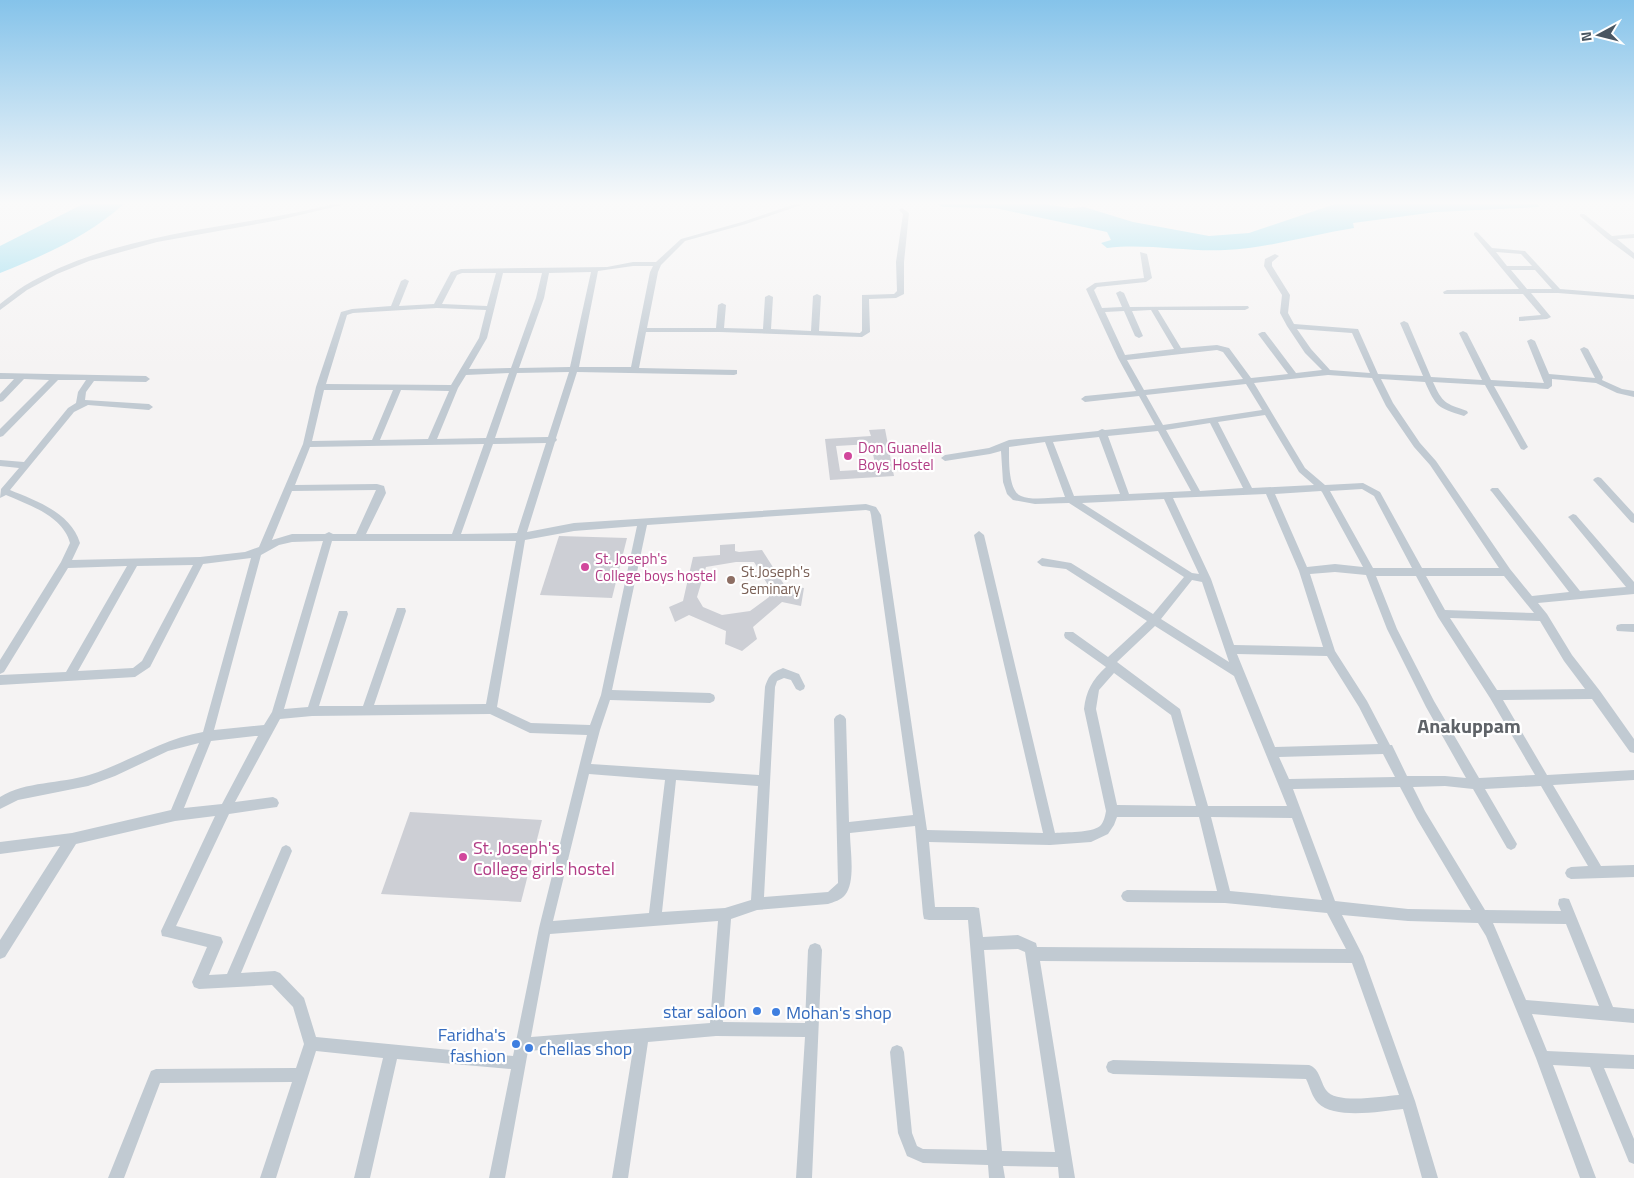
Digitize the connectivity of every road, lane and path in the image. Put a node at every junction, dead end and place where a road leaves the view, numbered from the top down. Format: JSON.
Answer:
{"nodes":[{"id":1,"x":90,"y":259,"type":"edge"},
{"id":2,"x":664,"y":259,"type":"edge"},
{"id":3,"x":900,"y":259,"type":"edge"},
{"id":4,"x":1144,"y":259,"type":"edge"},
{"id":5,"x":1271,"y":259,"type":"edge"},
{"id":6,"x":1498,"y":259,"type":"edge"},
{"id":7,"x":1529,"y":259,"type":"edge"},
{"id":8,"x":658,"y":264,"type":"junction"},
{"id":9,"x":1506,"y":268,"type":"junction"},
{"id":10,"x":1537,"y":268,"type":"junction"},
{"id":11,"x":595,"y":269,"type":"junction"},
{"id":12,"x":500,"y":271,"type":"junction"},
{"id":13,"x":546,"y":271,"type":"junction"},
{"id":14,"x":406,"y":281,"type":"dead end"},
{"id":15,"x":1526,"y":291,"type":"junction"},
{"id":16,"x":1558,"y":291,"type":"junction"},
{"id":17,"x":1447,"y":292,"type":"dead end"},
{"id":18,"x":1120,"y":293,"type":"dead end"},
{"id":19,"x":817,"y":296,"type":"dead end"},
{"id":20,"x":769,"y":297,"type":"dead end"},
{"id":21,"x":1634,"y":297,"type":"edge"},
{"id":22,"x":722,"y":305,"type":"dead end"},
{"id":23,"x":437,"y":306,"type":"junction"},
{"id":24,"x":0,"y":308,"type":"edge"},
{"id":25,"x":490,"y":308,"type":"junction"},
{"id":26,"x":1153,"y":308,"type":"junction"},
{"id":27,"x":1244,"y":308,"type":"dead end"},
{"id":28,"x":394,"y":309,"type":"junction"},
{"id":29,"x":1127,"y":309,"type":"junction"},
{"id":30,"x":1100,"y":310,"type":"junction"},
{"id":31,"x":1522,"y":319,"type":"dead end"},
{"id":32,"x":1404,"y":323,"type":"dead end"},
{"id":33,"x":1291,"y":326,"type":"junction"},
{"id":34,"x":643,"y":330,"type":"junction"},
{"id":35,"x":720,"y":330,"type":"junction"},
{"id":36,"x":767,"y":332,"type":"junction"},
{"id":37,"x":1463,"y":333,"type":"dead end"},
{"id":38,"x":815,"y":334,"type":"junction"},
{"id":39,"x":1262,"y":334,"type":"dead end"},
{"id":40,"x":1139,"y":336,"type":"dead end"},
{"id":41,"x":1531,"y":341,"type":"dead end"},
{"id":42,"x":1584,"y":348,"type":"dead end"},
{"id":43,"x":1179,"y":351,"type":"junction"},
{"id":44,"x":1122,"y":358,"type":"junction"},
{"id":45,"x":515,"y":369,"type":"junction"},
{"id":46,"x":574,"y":369,"type":"junction"},
{"id":47,"x":635,"y":369,"type":"junction"},
{"id":48,"x":465,"y":372,"type":"junction"},
{"id":49,"x":734,"y":372,"type":"dead end"},
{"id":50,"x":1328,"y":372,"type":"junction"},
{"id":51,"x":1293,"y":375,"type":"junction"},
{"id":52,"x":0,"y":376,"type":"edge"},
{"id":53,"x":1376,"y":376,"type":"junction"},
{"id":54,"x":1547,"y":376,"type":"junction"},
{"id":55,"x":22,"y":377,"type":"junction"},
{"id":56,"x":55,"y":378,"type":"junction"},
{"id":57,"x":1428,"y":378,"type":"junction"},
{"id":58,"x":91,"y":379,"type":"junction"},
{"id":59,"x":146,"y":379,"type":"dead end"},
{"id":60,"x":1248,"y":380,"type":"junction"},
{"id":61,"x":1598,"y":381,"type":"junction"},
{"id":62,"x":1488,"y":383,"type":"junction"},
{"id":63,"x":320,"y":387,"type":"junction"},
{"id":64,"x":398,"y":388,"type":"junction"},
{"id":65,"x":454,"y":388,"type":"junction"},
{"id":66,"x":1141,"y":391,"type":"junction"},
{"id":67,"x":1634,"y":394,"type":"edge"},
{"id":68,"x":0,"y":398,"type":"edge"},
{"id":69,"x":1085,"y":399,"type":"dead end"},
{"id":70,"x":80,"y":404,"type":"junction"},
{"id":71,"x":149,"y":407,"type":"dead end"},
{"id":72,"x":1267,"y":412,"type":"junction"},
{"id":73,"x":1464,"y":413,"type":"dead end"},
{"id":74,"x":1213,"y":421,"type":"junction"},
{"id":75,"x":1159,"y":428,"type":"junction"},
{"id":76,"x":1102,"y":432,"type":"junction"},
{"id":77,"x":0,"y":434,"type":"edge"},
{"id":78,"x":1048,"y":439,"type":"junction"},
{"id":79,"x":432,"y":440,"type":"junction"},
{"id":80,"x":553,"y":440,"type":"junction"},
{"id":81,"x":375,"y":442,"type":"junction"},
{"id":82,"x":488,"y":442,"type":"junction"},
{"id":83,"x":307,"y":444,"type":"junction"},
{"id":84,"x":1005,"y":446,"type":"junction"},
{"id":85,"x":1524,"y":447,"type":"dead end"},
{"id":86,"x":945,"y":458,"type":"dead end"},
{"id":87,"x":0,"y":463,"type":"edge"},
{"id":88,"x":26,"y":465,"type":"junction"},
{"id":89,"x":1598,"y":480,"type":"dead end"},
{"id":90,"x":289,"y":488,"type":"junction"},
{"id":91,"x":1325,"y":490,"type":"junction"},
{"id":92,"x":1496,"y":490,"type":"dead end"},
{"id":93,"x":1249,"y":491,"type":"junction"},
{"id":94,"x":1269,"y":491,"type":"junction"},
{"id":95,"x":2,"y":493,"type":"edge"},
{"id":96,"x":1197,"y":494,"type":"junction"},
{"id":97,"x":1167,"y":496,"type":"junction"},
{"id":98,"x":1126,"y":497,"type":"junction"},
{"id":99,"x":1071,"y":500,"type":"junction"},
{"id":100,"x":1632,"y":516,"type":"edge"},
{"id":101,"x":1573,"y":517,"type":"dead end"},
{"id":102,"x":643,"y":522,"type":"junction"},
{"id":103,"x":979,"y":535,"type":"dead end"},
{"id":104,"x":328,"y":536,"type":"junction"},
{"id":105,"x":521,"y":537,"type":"junction"},
{"id":106,"x":359,"y":538,"type":"junction"},
{"id":107,"x":455,"y":538,"type":"junction"},
{"id":108,"x":261,"y":550,"type":"junction"},
{"id":109,"x":67,"y":560,"type":"junction"},
{"id":110,"x":200,"y":561,"type":"junction"},
{"id":111,"x":134,"y":562,"type":"junction"},
{"id":112,"x":1042,"y":562,"type":"dead end"},
{"id":113,"x":1304,"y":571,"type":"junction"},
{"id":114,"x":1370,"y":572,"type":"junction"},
{"id":115,"x":1420,"y":572,"type":"junction"},
{"id":116,"x":1507,"y":572,"type":"junction"},
{"id":117,"x":1190,"y":576,"type":"junction"},
{"id":118,"x":1206,"y":579,"type":"junction"},
{"id":119,"x":1634,"y":589,"type":"edge"},
{"id":120,"x":1577,"y":595,"type":"junction"},
{"id":121,"x":1530,"y":600,"type":"junction"},
{"id":122,"x":401,"y":611,"type":"dead end"},
{"id":123,"x":343,"y":614,"type":"dead end"},
{"id":124,"x":1442,"y":614,"type":"junction"},
{"id":125,"x":1543,"y":617,"type":"junction"},
{"id":126,"x":1154,"y":620,"type":"junction"},
{"id":127,"x":1621,"y":628,"type":"dead end"},
{"id":128,"x":1634,"y":628,"type":"edge"},
{"id":129,"x":1069,"y":635,"type":"dead end"},
{"id":130,"x":1231,"y":649,"type":"junction"},
{"id":131,"x":1330,"y":652,"type":"junction"},
{"id":132,"x":4,"y":654,"type":"edge"},
{"id":133,"x":1112,"y":664,"type":"junction"},
{"id":134,"x":0,"y":669,"type":"edge"},
{"id":135,"x":1238,"y":673,"type":"junction"},
{"id":136,"x":69,"y":677,"type":"junction"},
{"id":137,"x":0,"y":680,"type":"edge"},
{"id":138,"x":800,"y":686,"type":"dead end"},
{"id":139,"x":1596,"y":694,"type":"junction"},
{"id":140,"x":606,"y":695,"type":"junction"},
{"id":141,"x":1494,"y":695,"type":"junction"},
{"id":142,"x":710,"y":698,"type":"dead end"},
{"id":143,"x":492,"y":709,"type":"junction"},
{"id":144,"x":367,"y":710,"type":"junction"},
{"id":145,"x":312,"y":711,"type":"junction"},
{"id":146,"x":277,"y":714,"type":"junction"},
{"id":147,"x":840,"y":719,"type":"dead end"},
{"id":148,"x":266,"y":730,"type":"junction"},
{"id":149,"x":594,"y":730,"type":"junction"},
{"id":150,"x":208,"y":736,"type":"junction"},
{"id":151,"x":1634,"y":748,"type":"edge"},
{"id":152,"x":1388,"y":749,"type":"junction"},
{"id":153,"x":1271,"y":752,"type":"junction"},
{"id":154,"x":586,"y":769,"type":"junction"},
{"id":155,"x":671,"y":775,"type":"junction"},
{"id":156,"x":1634,"y":775,"type":"edge"},
{"id":157,"x":1543,"y":778,"type":"junction"},
{"id":158,"x":763,"y":781,"type":"junction"},
{"id":159,"x":1405,"y":781,"type":"junction"},
{"id":160,"x":1286,"y":784,"type":"junction"},
{"id":161,"x":1476,"y":784,"type":"junction"},
{"id":162,"x":0,"y":803,"type":"edge"},
{"id":163,"x":274,"y":803,"type":"dead end"},
{"id":164,"x":226,"y":808,"type":"junction"},
{"id":165,"x":1112,"y":811,"type":"junction"},
{"id":166,"x":1204,"y":812,"type":"junction"},
{"id":167,"x":1296,"y":812,"type":"junction"},
{"id":168,"x":175,"y":815,"type":"junction"},
{"id":169,"x":920,"y":820,"type":"junction"},
{"id":170,"x":842,"y":828,"type":"junction"},
{"id":171,"x":922,"y":836,"type":"junction"},
{"id":172,"x":1050,"y":839,"type":"junction"},
{"id":173,"x":72,"y":840,"type":"junction"},
{"id":174,"x":1511,"y":844,"type":"dead end"},
{"id":175,"x":0,"y":848,"type":"edge"},
{"id":176,"x":286,"y":851,"type":"dead end"},
{"id":177,"x":1634,"y":871,"type":"edge"},
{"id":178,"x":1598,"y":872,"type":"junction"},
{"id":179,"x":1571,"y":873,"type":"dead end"},
{"id":180,"x":1127,"y":896,"type":"dead end"},
{"id":181,"x":1225,"y":897,"type":"junction"},
{"id":182,"x":757,"y":904,"type":"junction"},
{"id":183,"x":1564,"y":904,"type":"dead end"},
{"id":184,"x":1331,"y":907,"type":"junction"},
{"id":185,"x":725,"y":914,"type":"junction"},
{"id":186,"x":1481,"y":915,"type":"junction"},
{"id":187,"x":654,"y":918,"type":"junction"},
{"id":188,"x":1569,"y":918,"type":"junction"},
{"id":189,"x":546,"y":928,"type":"junction"},
{"id":190,"x":976,"y":944,"type":"junction"},
{"id":191,"x":815,"y":950,"type":"dead end"},
{"id":192,"x":0,"y":952,"type":"edge"},
{"id":193,"x":1034,"y":954,"type":"junction"},
{"id":194,"x":1356,"y":956,"type":"junction"},
{"id":195,"x":231,"y":980,"type":"junction"},
{"id":196,"x":1522,"y":1006,"type":"junction"},
{"id":197,"x":1609,"y":1013,"type":"junction"},
{"id":198,"x":1634,"y":1016,"type":"edge"},
{"id":199,"x":716,"y":1029,"type":"junction"},
{"id":200,"x":812,"y":1030,"type":"junction"},
{"id":201,"x":642,"y":1034,"type":"junction"},
{"id":202,"x":311,"y":1044,"type":"junction"},
{"id":203,"x":522,"y":1045,"type":"junction"},
{"id":204,"x":897,"y":1052,"type":"dead end"},
{"id":205,"x":391,"y":1053,"type":"junction"},
{"id":206,"x":1543,"y":1058,"type":"junction"},
{"id":207,"x":1594,"y":1060,"type":"junction"},
{"id":208,"x":1634,"y":1062,"type":"edge"},
{"id":209,"x":518,"y":1063,"type":"junction"},
{"id":210,"x":1113,"y":1067,"type":"dead end"},
{"id":211,"x":301,"y":1075,"type":"junction"},
{"id":212,"x":1408,"y":1101,"type":"junction"},
{"id":213,"x":994,"y":1157,"type":"junction"},
{"id":214,"x":1634,"y":1157,"type":"edge"},
{"id":215,"x":1064,"y":1160,"type":"junction"},
{"id":216,"x":116,"y":1178,"type":"edge"},
{"id":217,"x":268,"y":1178,"type":"edge"},
{"id":218,"x":362,"y":1178,"type":"edge"},
{"id":219,"x":497,"y":1178,"type":"edge"},
{"id":220,"x":620,"y":1178,"type":"edge"},
{"id":221,"x":804,"y":1178,"type":"edge"},
{"id":222,"x":997,"y":1178,"type":"edge"},
{"id":223,"x":1067,"y":1178,"type":"edge"},
{"id":224,"x":1430,"y":1178,"type":"edge"},
{"id":225,"x":1588,"y":1178,"type":"edge"}],
"edges":[{"from":1,"to":24,"type":"street"},
{"from":2,"to":8,"type":"street"},
{"from":3,"to":38,"type":"street"},
{"from":4,"to":30,"type":"street"},
{"from":5,"to":33,"type":"street"},
{"from":6,"to":9,"type":"street"},
{"from":7,"to":10,"type":"street"},
{"from":8,"to":11,"type":"street"},
{"from":8,"to":34,"type":"street"},
{"from":9,"to":10,"type":"street"},
{"from":9,"to":15,"type":"street"},
{"from":10,"to":16,"type":"street"},
{"from":11,"to":13,"type":"street"},
{"from":11,"to":46,"type":"street"},
{"from":12,"to":13,"type":"street"},
{"from":12,"to":23,"type":"street"},
{"from":12,"to":25,"type":"street"},
{"from":13,"to":45,"type":"street"},
{"from":14,"to":28,"type":"street"},
{"from":15,"to":16,"type":"street"},
{"from":15,"to":17,"type":"street"},
{"from":15,"to":31,"type":"street"},
{"from":16,"to":21,"type":"street"},
{"from":18,"to":29,"type":"street"},
{"from":19,"to":38,"type":"street"},
{"from":20,"to":36,"type":"street"},
{"from":22,"to":35,"type":"street"},
{"from":23,"to":25,"type":"street"},
{"from":23,"to":28,"type":"street"},
{"from":25,"to":48,"type":"street"},
{"from":26,"to":27,"type":"street"},
{"from":26,"to":29,"type":"street"},
{"from":26,"to":43,"type":"street"},
{"from":28,"to":63,"type":"street"},
{"from":29,"to":30,"type":"street"},
{"from":29,"to":40,"type":"street"},
{"from":30,"to":44,"type":"street"},
{"from":32,"to":57,"type":"street"},
{"from":33,"to":50,"type":"street"},
{"from":33,"to":53,"type":"street"},
{"from":34,"to":35,"type":"street"},
{"from":34,"to":47,"type":"street"},
{"from":35,"to":36,"type":"street"},
{"from":36,"to":38,"type":"street"},
{"from":37,"to":62,"type":"street"},
{"from":39,"to":51,"type":"street"},
{"from":41,"to":54,"type":"street"},
{"from":42,"to":61,"type":"street"},
{"from":43,"to":44,"type":"street"},
{"from":43,"to":60,"type":"street"},
{"from":44,"to":66,"type":"street"},
{"from":45,"to":46,"type":"street"},
{"from":45,"to":48,"type":"street"},
{"from":45,"to":82,"type":"street"},
{"from":46,"to":47,"type":"street"},
{"from":46,"to":80,"type":"street"},
{"from":47,"to":49,"type":"street"},
{"from":48,"to":65,"type":"street"},
{"from":50,"to":51,"type":"street"},
{"from":50,"to":53,"type":"street"},
{"from":51,"to":60,"type":"street"},
{"from":52,"to":55,"type":"street"},
{"from":53,"to":57,"type":"street"},
{"from":53,"to":116,"type":"street"},
{"from":54,"to":61,"type":"street"},
{"from":54,"to":62,"type":"street"},
{"from":55,"to":56,"type":"street"},
{"from":55,"to":68,"type":"street"},
{"from":56,"to":58,"type":"street"},
{"from":56,"to":77,"type":"street"},
{"from":57,"to":62,"type":"street"},
{"from":57,"to":73,"type":"street"},
{"from":58,"to":59,"type":"street"},
{"from":58,"to":70,"type":"street"},
{"from":60,"to":66,"type":"street"},
{"from":60,"to":72,"type":"street"},
{"from":61,"to":67,"type":"street"},
{"from":62,"to":85,"type":"street"},
{"from":63,"to":64,"type":"street"},
{"from":63,"to":83,"type":"street"},
{"from":64,"to":65,"type":"street"},
{"from":64,"to":81,"type":"street"},
{"from":65,"to":79,"type":"street"},
{"from":66,"to":69,"type":"street"},
{"from":66,"to":75,"type":"street"},
{"from":70,"to":71,"type":"street"},
{"from":70,"to":88,"type":"street"},
{"from":72,"to":74,"type":"street"},
{"from":72,"to":91,"type":"street"},
{"from":74,"to":75,"type":"street"},
{"from":74,"to":93,"type":"street"},
{"from":75,"to":76,"type":"street"},
{"from":75,"to":96,"type":"street"},
{"from":76,"to":78,"type":"street"},
{"from":76,"to":98,"type":"street"},
{"from":78,"to":84,"type":"street"},
{"from":78,"to":99,"type":"street"},
{"from":79,"to":81,"type":"street"},
{"from":79,"to":82,"type":"street"},
{"from":80,"to":82,"type":"street"},
{"from":80,"to":105,"type":"street"},
{"from":81,"to":83,"type":"street"},
{"from":82,"to":107,"type":"street"},
{"from":83,"to":90,"type":"street"},
{"from":84,"to":86,"type":"street"},
{"from":84,"to":99,"type":"street"},
{"from":87,"to":88,"type":"street"},
{"from":88,"to":95,"type":"street"},
{"from":89,"to":100,"type":"street"},
{"from":90,"to":106,"type":"street"},
{"from":90,"to":108,"type":"street"},
{"from":91,"to":94,"type":"street"},
{"from":91,"to":114,"type":"street"},
{"from":91,"to":115,"type":"street"},
{"from":92,"to":120,"type":"street"},
{"from":93,"to":94,"type":"street"},
{"from":93,"to":96,"type":"street"},
{"from":94,"to":113,"type":"street"},
{"from":95,"to":109,"type":"street"},
{"from":96,"to":97,"type":"street"},
{"from":97,"to":98,"type":"street"},
{"from":97,"to":118,"type":"street"},
{"from":98,"to":99,"type":"street"},
{"from":99,"to":117,"type":"street"},
{"from":101,"to":119,"type":"street"},
{"from":102,"to":105,"type":"street"},
{"from":102,"to":140,"type":"street"},
{"from":102,"to":169,"type":"street"},
{"from":103,"to":172,"type":"street"},
{"from":104,"to":106,"type":"street"},
{"from":104,"to":108,"type":"street"},
{"from":104,"to":146,"type":"street"},
{"from":105,"to":107,"type":"street"},
{"from":105,"to":143,"type":"street"},
{"from":106,"to":107,"type":"street"},
{"from":108,"to":110,"type":"street"},
{"from":108,"to":150,"type":"street"},
{"from":109,"to":111,"type":"street"},
{"from":109,"to":132,"type":"street"},
{"from":110,"to":111,"type":"street"},
{"from":110,"to":136,"type":"street"},
{"from":111,"to":136,"type":"street"},
{"from":112,"to":126,"type":"street"},
{"from":113,"to":114,"type":"street"},
{"from":113,"to":131,"type":"street"},
{"from":114,"to":115,"type":"street"},
{"from":114,"to":161,"type":"street"},
{"from":115,"to":116,"type":"street"},
{"from":115,"to":124,"type":"street"},
{"from":116,"to":121,"type":"street"},
{"from":117,"to":118,"type":"street"},
{"from":117,"to":126,"type":"street"},
{"from":118,"to":130,"type":"street"},
{"from":119,"to":120,"type":"street"},
{"from":120,"to":121,"type":"street"},
{"from":121,"to":125,"type":"street"},
{"from":122,"to":144,"type":"street"},
{"from":123,"to":145,"type":"street"},
{"from":124,"to":125,"type":"street"},
{"from":124,"to":141,"type":"street"},
{"from":125,"to":139,"type":"street"},
{"from":126,"to":133,"type":"street"},
{"from":126,"to":135,"type":"street"},
{"from":127,"to":128,"type":"street"},
{"from":129,"to":133,"type":"street"},
{"from":130,"to":131,"type":"street"},
{"from":130,"to":135,"type":"street"},
{"from":131,"to":152,"type":"street"},
{"from":132,"to":134,"type":"street"},
{"from":133,"to":165,"type":"street"},
{"from":133,"to":166,"type":"street"},
{"from":135,"to":153,"type":"street"},
{"from":136,"to":137,"type":"street"},
{"from":138,"to":158,"type":"street"},
{"from":139,"to":141,"type":"street"},
{"from":139,"to":151,"type":"street"},
{"from":140,"to":142,"type":"street"},
{"from":140,"to":149,"type":"street"},
{"from":141,"to":157,"type":"street"},
{"from":143,"to":144,"type":"street"},
{"from":143,"to":149,"type":"street"},
{"from":144,"to":145,"type":"street"},
{"from":145,"to":146,"type":"street"},
{"from":146,"to":148,"type":"street"},
{"from":147,"to":170,"type":"street"},
{"from":148,"to":150,"type":"street"},
{"from":148,"to":164,"type":"street"},
{"from":149,"to":154,"type":"street"},
{"from":150,"to":162,"type":"street"},
{"from":150,"to":168,"type":"street"},
{"from":152,"to":153,"type":"street"},
{"from":152,"to":159,"type":"street"},
{"from":153,"to":160,"type":"street"},
{"from":154,"to":155,"type":"street"},
{"from":154,"to":189,"type":"street"},
{"from":155,"to":158,"type":"street"},
{"from":155,"to":187,"type":"street"},
{"from":156,"to":157,"type":"street"},
{"from":157,"to":161,"type":"street"},
{"from":157,"to":178,"type":"street"},
{"from":158,"to":182,"type":"street"},
{"from":159,"to":160,"type":"street"},
{"from":159,"to":161,"type":"street"},
{"from":159,"to":186,"type":"street"},
{"from":160,"to":167,"type":"street"},
{"from":161,"to":174,"type":"street"},
{"from":163,"to":164,"type":"street"},
{"from":164,"to":168,"type":"street"},
{"from":164,"to":195,"type":"street"},
{"from":165,"to":166,"type":"street"},
{"from":165,"to":172,"type":"street"},
{"from":166,"to":167,"type":"street"},
{"from":166,"to":181,"type":"street"},
{"from":167,"to":184,"type":"street"},
{"from":168,"to":173,"type":"street"},
{"from":169,"to":170,"type":"street"},
{"from":169,"to":171,"type":"street"},
{"from":170,"to":182,"type":"street"},
{"from":171,"to":172,"type":"street"},
{"from":171,"to":190,"type":"street"},
{"from":173,"to":175,"type":"street"},
{"from":173,"to":192,"type":"street"},
{"from":176,"to":195,"type":"street"},
{"from":177,"to":178,"type":"street"},
{"from":178,"to":179,"type":"street"},
{"from":180,"to":181,"type":"street"},
{"from":181,"to":184,"type":"street"},
{"from":182,"to":185,"type":"street"},
{"from":183,"to":188,"type":"street"},
{"from":184,"to":186,"type":"street"},
{"from":184,"to":194,"type":"street"},
{"from":185,"to":187,"type":"street"},
{"from":185,"to":199,"type":"street"},
{"from":186,"to":188,"type":"street"},
{"from":186,"to":196,"type":"street"},
{"from":187,"to":189,"type":"street"},
{"from":188,"to":197,"type":"street"},
{"from":189,"to":203,"type":"street"},
{"from":190,"to":193,"type":"street"},
{"from":190,"to":213,"type":"street"},
{"from":191,"to":200,"type":"street"},
{"from":193,"to":194,"type":"street"},
{"from":193,"to":215,"type":"street"},
{"from":194,"to":212,"type":"street"},
{"from":195,"to":202,"type":"street"},
{"from":196,"to":197,"type":"street"},
{"from":196,"to":206,"type":"street"},
{"from":197,"to":198,"type":"street"},
{"from":199,"to":200,"type":"street"},
{"from":199,"to":201,"type":"street"},
{"from":200,"to":221,"type":"street"},
{"from":201,"to":203,"type":"street"},
{"from":201,"to":220,"type":"street"},
{"from":202,"to":205,"type":"street"},
{"from":202,"to":211,"type":"street"},
{"from":203,"to":209,"type":"street"},
{"from":204,"to":213,"type":"street"},
{"from":205,"to":209,"type":"street"},
{"from":205,"to":218,"type":"street"},
{"from":206,"to":207,"type":"street"},
{"from":206,"to":225,"type":"street"},
{"from":207,"to":208,"type":"street"},
{"from":207,"to":214,"type":"street"},
{"from":209,"to":219,"type":"street"},
{"from":210,"to":212,"type":"street"},
{"from":211,"to":216,"type":"street"},
{"from":211,"to":217,"type":"street"},
{"from":212,"to":224,"type":"street"},
{"from":213,"to":215,"type":"street"},
{"from":213,"to":222,"type":"street"},
{"from":215,"to":223,"type":"street"}]}
